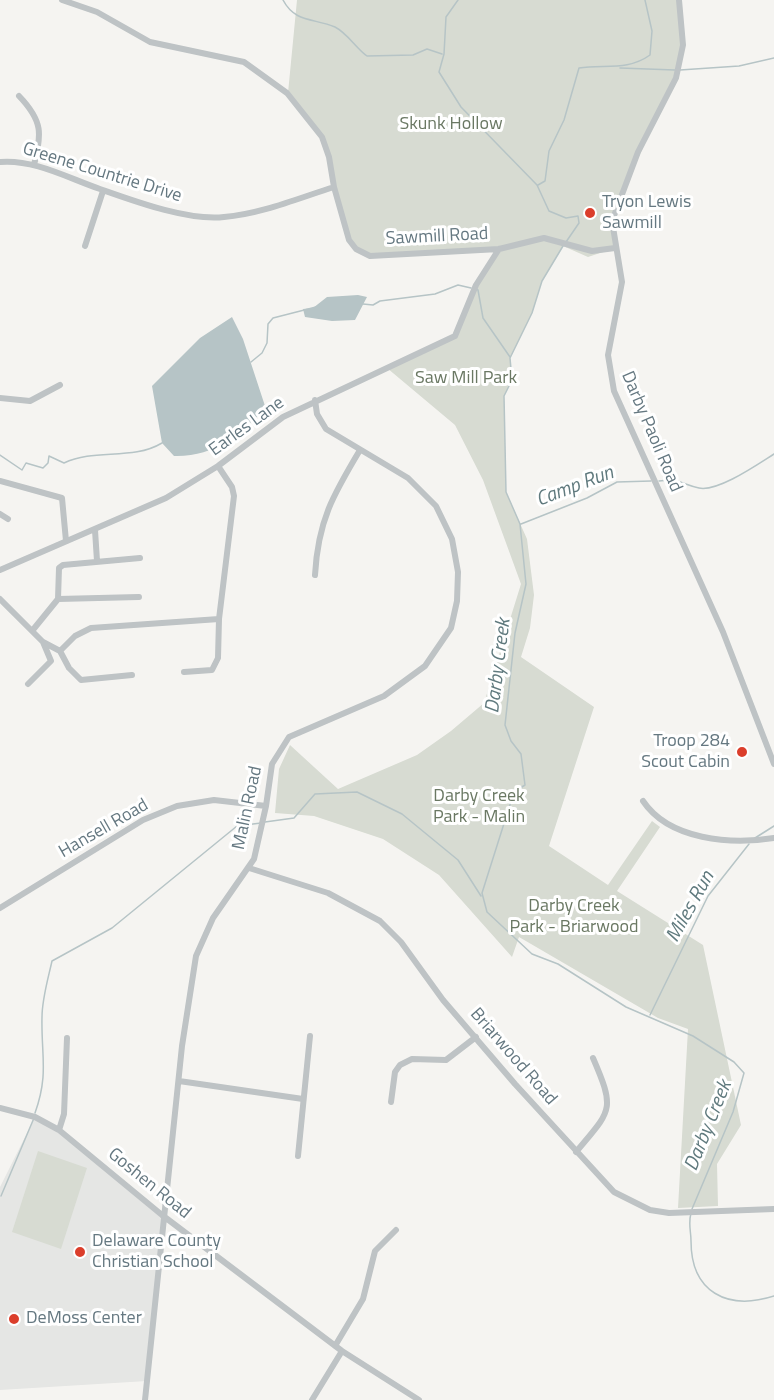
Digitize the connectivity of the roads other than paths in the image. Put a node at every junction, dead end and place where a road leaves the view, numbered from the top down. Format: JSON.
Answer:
{"nodes":[{"id":1,"x":62,"y":0,"type":"edge"},
{"id":2,"x":679,"y":0,"type":"edge"},
{"id":3,"x":19,"y":96,"type":"dead end"},
{"id":4,"x":0,"y":162,"type":"edge"},
{"id":5,"x":34,"y":165,"type":"junction"},
{"id":6,"x":334,"y":187,"type":"junction"},
{"id":7,"x":104,"y":190,"type":"junction"},
{"id":8,"x":85,"y":246,"type":"dead end"},
{"id":9,"x":615,"y":248,"type":"junction"},
{"id":10,"x":499,"y":249,"type":"junction"},
{"id":11,"x":60,"y":385,"type":"dead end"},
{"id":12,"x":0,"y":398,"type":"edge"},
{"id":13,"x":315,"y":400,"type":"junction"},
{"id":14,"x":360,"y":450,"type":"junction"},
{"id":15,"x":218,"y":466,"type":"junction"},
{"id":16,"x":0,"y":480,"type":"edge"},
{"id":17,"x":0,"y":513,"type":"edge"},
{"id":18,"x":8,"y":519,"type":"dead end"},
{"id":19,"x":95,"y":530,"type":"junction"},
{"id":20,"x":66,"y":541,"type":"junction"},
{"id":21,"x":140,"y":558,"type":"dead end"},
{"id":22,"x":97,"y":561,"type":"junction"},
{"id":23,"x":0,"y":570,"type":"edge"},
{"id":24,"x":315,"y":576,"type":"dead end"},
{"id":25,"x":139,"y":597,"type":"dead end"},
{"id":26,"x":0,"y":599,"type":"edge"},
{"id":27,"x":58,"y":599,"type":"junction"},
{"id":28,"x":219,"y":619,"type":"junction"},
{"id":29,"x":32,"y":631,"type":"junction"},
{"id":30,"x":43,"y":642,"type":"junction"},
{"id":31,"x":60,"y":651,"type":"junction"},
{"id":32,"x":184,"y":672,"type":"dead end"},
{"id":33,"x":132,"y":675,"type":"dead end"},
{"id":34,"x":28,"y":684,"type":"dead end"},
{"id":35,"x":774,"y":764,"type":"edge"},
{"id":36,"x":643,"y":801,"type":"dead end"},
{"id":37,"x":266,"y":806,"type":"junction"},
{"id":38,"x":774,"y":838,"type":"edge"},
{"id":39,"x":249,"y":867,"type":"junction"},
{"id":40,"x":0,"y":908,"type":"edge"},
{"id":41,"x":310,"y":1036,"type":"dead end"},
{"id":42,"x":476,"y":1037,"type":"junction"},
{"id":43,"x":67,"y":1038,"type":"dead end"},
{"id":44,"x":593,"y":1058,"type":"dead end"},
{"id":45,"x":179,"y":1081,"type":"junction"},
{"id":46,"x":303,"y":1098,"type":"junction"},
{"id":47,"x":391,"y":1102,"type":"dead end"},
{"id":48,"x":0,"y":1108,"type":"edge"},
{"id":49,"x":59,"y":1130,"type":"junction"},
{"id":50,"x":576,"y":1152,"type":"junction"},
{"id":51,"x":298,"y":1156,"type":"dead end"},
{"id":52,"x":774,"y":1209,"type":"edge"},
{"id":53,"x":162,"y":1215,"type":"junction"},
{"id":54,"x":396,"y":1230,"type":"dead end"},
{"id":55,"x":335,"y":1346,"type":"junction"},
{"id":56,"x":342,"y":1351,"type":"junction"},
{"id":57,"x":145,"y":1400,"type":"edge"},
{"id":58,"x":312,"y":1400,"type":"edge"},
{"id":59,"x":419,"y":1400,"type":"edge"}],
"edges":[{"from":1,"to":6,"type":"street","name":"Sawmill Road"},
{"from":2,"to":9,"type":"street","name":"Darby Paoli Road"},
{"from":3,"to":5,"type":"street"},
{"from":4,"to":5,"type":"street","name":"Greene Countrie Drive"},
{"from":5,"to":7,"type":"street","name":"Greene Countrie Drive"},
{"from":6,"to":7,"type":"street","name":"Greene Countrie Drive"},
{"from":6,"to":10,"type":"street","name":"Sawmill Road"},
{"from":7,"to":8,"type":"street"},
{"from":9,"to":10,"type":"street","name":"Sawmill Road"},
{"from":9,"to":35,"type":"street","name":"Darby Paoli Road"},
{"from":10,"to":13,"type":"street","name":"Earles Lane"},
{"from":11,"to":12,"type":"street"},
{"from":13,"to":14,"type":"street","name":"Malin Road"},
{"from":13,"to":15,"type":"street","name":"Earles Lane"},
{"from":14,"to":24,"type":"street"},
{"from":14,"to":37,"type":"street","name":"Malin Road"},
{"from":15,"to":19,"type":"street","name":"Earles Lane"},
{"from":15,"to":28,"type":"street"},
{"from":16,"to":20,"type":"street"},
{"from":17,"to":18,"type":"street"},
{"from":19,"to":20,"type":"street","name":"Earles Lane"},
{"from":19,"to":22,"type":"street"},
{"from":20,"to":23,"type":"street","name":"Earles Lane"},
{"from":21,"to":22,"type":"street"},
{"from":22,"to":27,"type":"street"},
{"from":25,"to":27,"type":"street"},
{"from":26,"to":29,"type":"street"},
{"from":27,"to":29,"type":"street"},
{"from":28,"to":31,"type":"street"},
{"from":28,"to":32,"type":"street"},
{"from":29,"to":30,"type":"street"},
{"from":30,"to":31,"type":"street"},
{"from":30,"to":34,"type":"street"},
{"from":31,"to":33,"type":"street"},
{"from":36,"to":38,"type":"street"},
{"from":37,"to":39,"type":"street","name":"Malin Road"},
{"from":37,"to":40,"type":"street","name":"Hansell Road"},
{"from":39,"to":42,"type":"street","name":"Briarwood Road"},
{"from":39,"to":45,"type":"street","name":"Malin Road"},
{"from":41,"to":46,"type":"street"},
{"from":42,"to":47,"type":"street"},
{"from":42,"to":50,"type":"street","name":"Briarwood Road"},
{"from":43,"to":49,"type":"street"},
{"from":44,"to":50,"type":"street"},
{"from":45,"to":46,"type":"street"},
{"from":45,"to":53,"type":"street","name":"Malin Road"},
{"from":46,"to":51,"type":"street"},
{"from":48,"to":49,"type":"street","name":"Goshen Road"},
{"from":49,"to":53,"type":"street","name":"Goshen Road"},
{"from":50,"to":52,"type":"street","name":"Briarwood Road"},
{"from":53,"to":55,"type":"street","name":"Goshen Road"},
{"from":53,"to":57,"type":"street","name":"Malin Road"},
{"from":54,"to":55,"type":"street"},
{"from":55,"to":56,"type":"street","name":"Goshen Road"},
{"from":56,"to":58,"type":"street"},
{"from":56,"to":59,"type":"street","name":"Goshen Road"}]}
